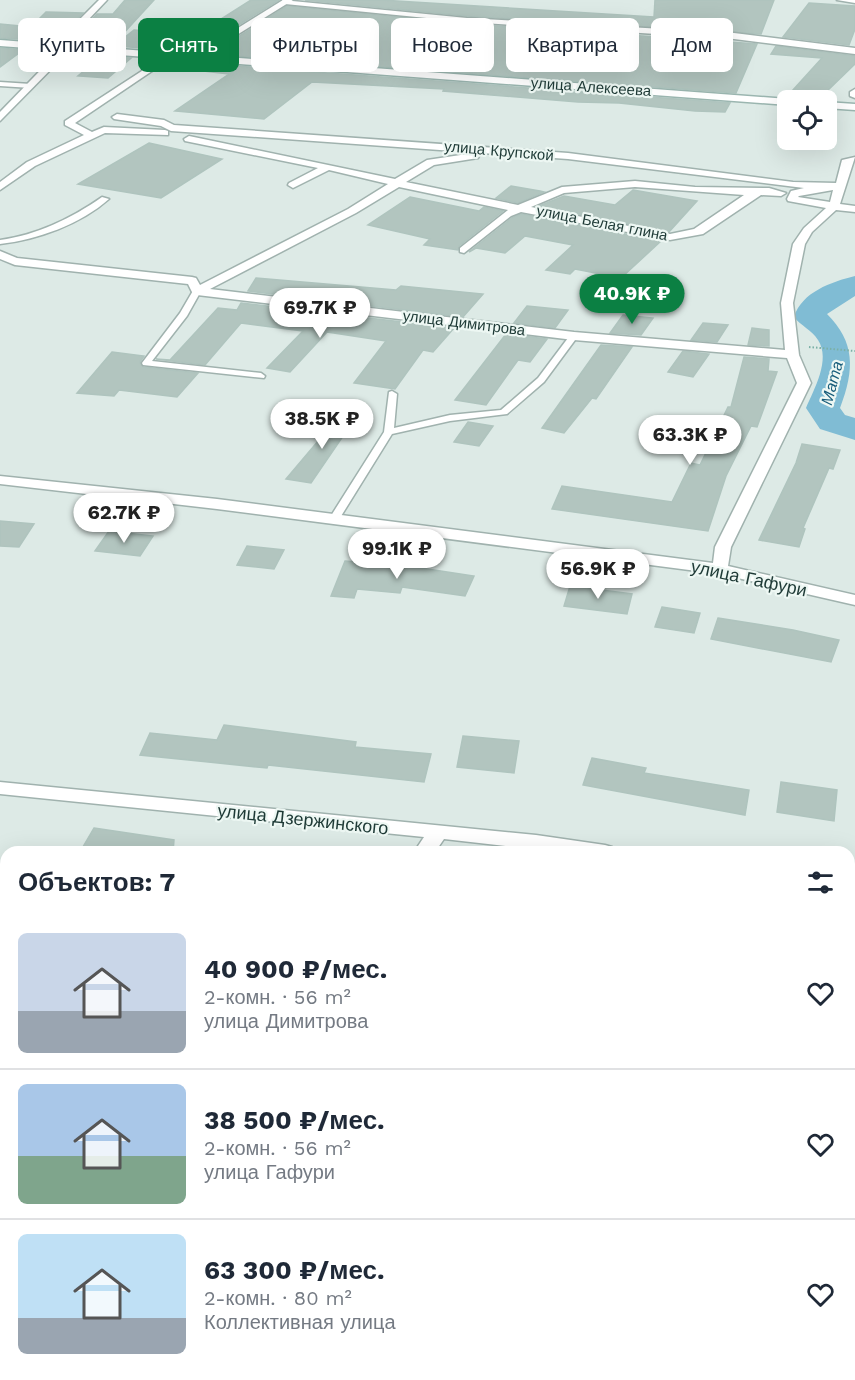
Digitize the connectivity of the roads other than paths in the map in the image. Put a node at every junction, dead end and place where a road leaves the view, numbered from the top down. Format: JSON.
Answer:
{"nodes":[{"id":1,"x":103,"y":0,"type":"edge"},
{"id":2,"x":841,"y":0,"type":"edge"},
{"id":3,"x":287,"y":1,"type":"edge"},
{"id":4,"x":855,"y":1,"type":"edge"},
{"id":5,"x":85,"y":18,"type":"edge"},
{"id":6,"x":239,"y":30,"type":"edge"},
{"id":7,"x":0,"y":43,"type":"edge"},
{"id":8,"x":18,"y":44,"type":"edge"},
{"id":9,"x":855,"y":51,"type":"edge"},
{"id":10,"x":239,"y":59,"type":"edge"},
{"id":11,"x":44,"y":72,"type":"edge"},
{"id":12,"x":146,"y":72,"type":"edge"},
{"id":13,"x":0,"y":84,"type":"edge"},
{"id":14,"x":31,"y":86,"type":"junction"},
{"id":15,"x":777,"y":101,"type":"edge"},
{"id":16,"x":837,"y":106,"type":"edge"},
{"id":17,"x":855,"y":107,"type":"edge"},
{"id":18,"x":117,"y":117,"type":"dead end"},
{"id":19,"x":0,"y":118,"type":"edge"},
{"id":20,"x":167,"y":131,"type":"junction"},
{"id":21,"x":91,"y":135,"type":"junction"},
{"id":22,"x":506,"y":152,"type":"junction"},
{"id":23,"x":855,"y":159,"type":"edge"},
{"id":24,"x":328,"y":167,"type":"junction"},
{"id":25,"x":399,"y":182,"type":"junction"},
{"id":26,"x":293,"y":185,"type":"dead end"},
{"id":27,"x":840,"y":186,"type":"junction"},
{"id":28,"x":0,"y":187,"type":"edge"},
{"id":29,"x":759,"y":192,"type":"junction"},
{"id":30,"x":795,"y":193,"type":"junction"},
{"id":31,"x":105,"y":199,"type":"dead end"},
{"id":32,"x":834,"y":206,"type":"junction"},
{"id":33,"x":519,"y":208,"type":"junction"},
{"id":34,"x":855,"y":209,"type":"edge"},
{"id":35,"x":0,"y":242,"type":"edge"},
{"id":36,"x":464,"y":249,"type":"dead end"},
{"id":37,"x":0,"y":255,"type":"edge"},
{"id":38,"x":197,"y":291,"type":"junction"},
{"id":39,"x":574,"y":336,"type":"junction"},
{"id":40,"x":792,"y":355,"type":"junction"},
{"id":41,"x":261,"y":376,"type":"dead end"},
{"id":42,"x":392,"y":394,"type":"dead end"},
{"id":43,"x":390,"y":432,"type":"junction"},
{"id":44,"x":0,"y":480,"type":"edge"},
{"id":45,"x":334,"y":519,"type":"junction"},
{"id":46,"x":720,"y":569,"type":"junction"},
{"id":47,"x":855,"y":600,"type":"edge"},
{"id":48,"x":0,"y":788,"type":"edge"},
{"id":49,"x":438,"y":832,"type":"junction"},
{"id":50,"x":428,"y":846,"type":"edge"},
{"id":51,"x":555,"y":846,"type":"edge"}],
"edges":[{"from":1,"to":5,"type":"street"},
{"from":2,"to":4,"type":"street"},
{"from":3,"to":6,"type":"street"},
{"from":3,"to":9,"type":"street"},
{"from":7,"to":8,"type":"street","name":"улица Алексеева"},
{"from":10,"to":15,"type":"street","name":"улица Алексеева"},
{"from":11,"to":14,"type":"street"},
{"from":12,"to":21,"type":"street"},
{"from":13,"to":14,"type":"lane"},
{"from":14,"to":19,"type":"street"},
{"from":16,"to":17,"type":"street"},
{"from":18,"to":20,"type":"street","name":"улица Крупской"},
{"from":20,"to":21,"type":"street"},
{"from":20,"to":22,"type":"street","name":"улица Крупской"},
{"from":20,"to":24,"type":"street","name":"улица Белая глина"},
{"from":21,"to":28,"type":"street"},
{"from":22,"to":25,"type":"street"},
{"from":22,"to":27,"type":"street","name":"улица Крупской"},
{"from":23,"to":27,"type":"street"},
{"from":24,"to":25,"type":"street","name":"улица Белая глина"},
{"from":24,"to":26,"type":"street"},
{"from":25,"to":33,"type":"street","name":"улица Белая глина"},
{"from":25,"to":38,"type":"street"},
{"from":27,"to":30,"type":"street"},
{"from":27,"to":32,"type":"street"},
{"from":29,"to":30,"type":"street"},
{"from":29,"to":33,"type":"street"},
{"from":29,"to":33,"type":"street","name":"улица Белая глина"},
{"from":30,"to":32,"type":"street"},
{"from":31,"to":35,"type":"lane"},
{"from":32,"to":34,"type":"street"},
{"from":32,"to":40,"type":"street"},
{"from":33,"to":36,"type":"street"},
{"from":37,"to":38,"type":"street","name":"улица Димитрова"},
{"from":38,"to":39,"type":"street","name":"улица Димитрова"},
{"from":38,"to":41,"type":"lane"},
{"from":39,"to":40,"type":"street","name":"улица Димитрова"},
{"from":39,"to":43,"type":"lane"},
{"from":40,"to":46,"type":"street"},
{"from":42,"to":43,"type":"lane"},
{"from":43,"to":45,"type":"lane"},
{"from":44,"to":45,"type":"street","name":"улица Гафури"},
{"from":45,"to":46,"type":"street","name":"улица Гафури"},
{"from":46,"to":47,"type":"street","name":"улица Гафури"},
{"from":48,"to":49,"type":"street","name":"улица Дзержинского"},
{"from":49,"to":50,"type":"street"},
{"from":49,"to":51,"type":"street","name":"улица Дзержинского"}]}
